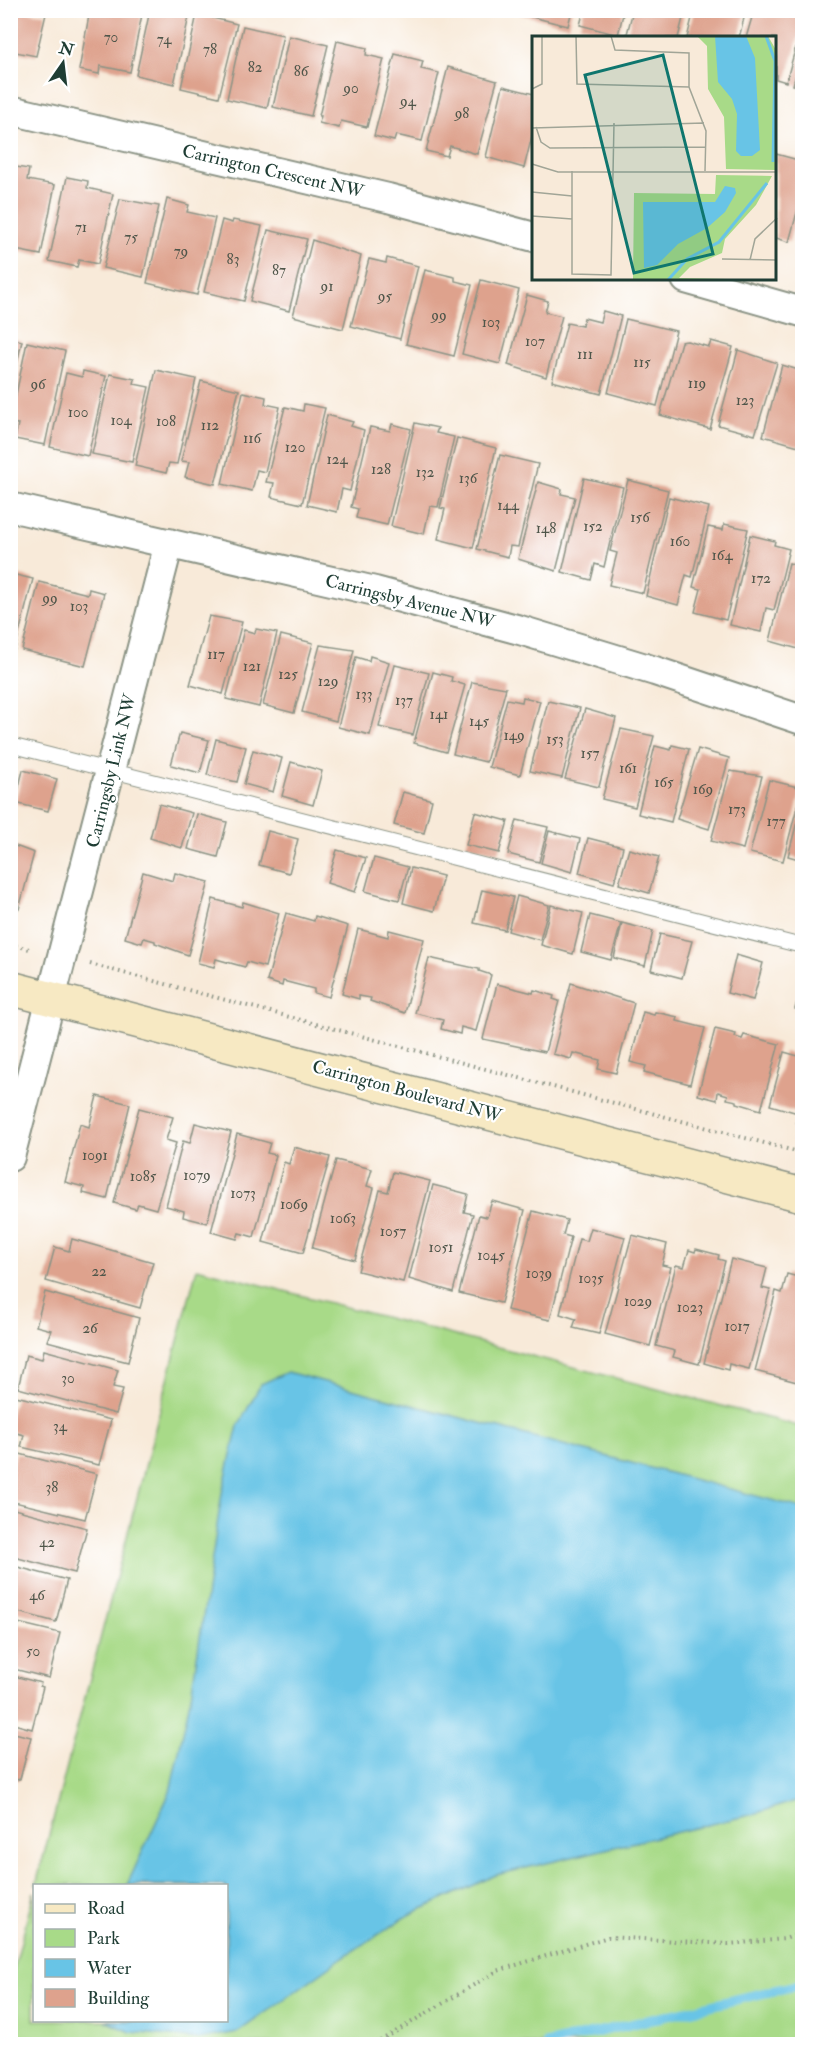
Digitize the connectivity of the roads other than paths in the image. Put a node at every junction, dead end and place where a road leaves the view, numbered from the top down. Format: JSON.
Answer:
{"nodes":[{"id":1,"x":10,"y":110,"type":"edge"},
{"id":2,"x":532,"y":236,"type":"edge"},
{"id":3,"x":690,"y":280,"type":"edge"},
{"id":4,"x":802,"y":312,"type":"edge"},
{"id":5,"x":10,"y":507,"type":"edge"},
{"id":6,"x":169,"y":543,"type":"junction"},
{"id":7,"x":802,"y":720,"type":"edge"},
{"id":8,"x":10,"y":746,"type":"edge"},
{"id":9,"x":111,"y":771,"type":"junction"},
{"id":10,"x":802,"y":946,"type":"edge"},
{"id":11,"x":10,"y":988,"type":"edge"},
{"id":12,"x":52,"y":999,"type":"junction"},
{"id":13,"x":10,"y":1157,"type":"edge"},
{"id":14,"x":802,"y":1195,"type":"edge"}],
"edges":[{"from":1,"to":2,"type":"street","name":"Carrington Crescent NW"},
{"from":3,"to":4,"type":"street"},
{"from":5,"to":6,"type":"street","name":"Carringsby Avenue NW"},
{"from":6,"to":7,"type":"street","name":"Carringsby Avenue NW"},
{"from":6,"to":9,"type":"street","name":"Carringsby Link NW"},
{"from":8,"to":9,"type":"lane"},
{"from":9,"to":10,"type":"lane"},
{"from":9,"to":12,"type":"street","name":"Carringsby Link NW"},
{"from":11,"to":12,"type":"street","name":"Carrington Boulevard NW"},
{"from":12,"to":13,"type":"street","name":"Carringsby Link NW"},
{"from":12,"to":14,"type":"street","name":"Carrington Boulevard NW"}]}
